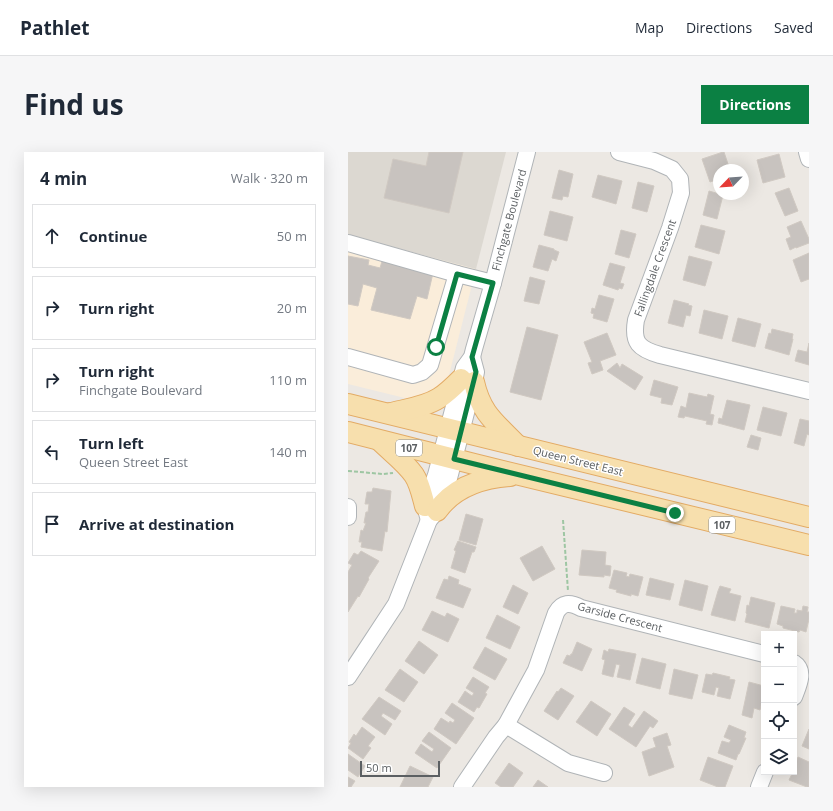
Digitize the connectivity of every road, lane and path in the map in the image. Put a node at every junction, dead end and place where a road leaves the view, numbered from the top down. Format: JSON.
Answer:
{"nodes":[{"id":1,"x":527,"y":152,"type":"edge"},
{"id":2,"x":619,"y":152,"type":"edge"},
{"id":3,"x":807,"y":152,"type":"edge"},
{"id":4,"x":809,"y":159,"type":"edge"},
{"id":5,"x":348,"y":242,"type":"edge"},
{"id":6,"x":457,"y":274,"type":"junction"},
{"id":7,"x":493,"y":283,"type":"junction"},
{"id":8,"x":348,"y":357,"type":"edge"},
{"id":9,"x":468,"y":380,"type":"junction"},
{"id":10,"x":809,"y":391,"type":"edge"},
{"id":11,"x":348,"y":404,"type":"edge"},
{"id":12,"x":387,"y":414,"type":"junction"},
{"id":13,"x":455,"y":430,"type":"junction"},
{"id":14,"x":348,"y":432,"type":"edge"},
{"id":15,"x":378,"y":439,"type":"junction"},
{"id":16,"x":518,"y":446,"type":"junction"},
{"id":17,"x":447,"y":457,"type":"junction"},
{"id":18,"x":348,"y":471,"type":"edge"},
{"id":19,"x":394,"y":473,"type":"dead end"},
{"id":20,"x":522,"y":476,"type":"junction"},
{"id":21,"x":348,"y":507,"type":"edge"},
{"id":22,"x":430,"y":512,"type":"junction"},
{"id":23,"x":348,"y":518,"type":"edge"},
{"id":24,"x":809,"y":518,"type":"edge"},
{"id":25,"x":563,"y":520,"type":"dead end"},
{"id":26,"x":808,"y":542,"type":"edge"},
{"id":27,"x":569,"y":604,"type":"junction"},
{"id":28,"x":761,"y":653,"type":"edge"},
{"id":29,"x":797,"y":665,"type":"edge"},
{"id":30,"x":348,"y":677,"type":"edge"},
{"id":31,"x":797,"y":689,"type":"edge"},
{"id":32,"x":506,"y":725,"type":"junction"},
{"id":33,"x":604,"y":773,"type":"dead end"},
{"id":34,"x":764,"y":775,"type":"edge"},
{"id":35,"x":462,"y":787,"type":"edge"},
{"id":36,"x":759,"y":787,"type":"edge"}],
"edges":[{"from":1,"to":7,"type":"street","name":"Finchgate Boulevard"},
{"from":2,"to":10,"type":"street","name":"Fallingdale Crescent"},
{"from":3,"to":4,"type":"street"},
{"from":5,"to":6,"type":"street"},
{"from":6,"to":7,"type":"street"},
{"from":6,"to":8,"type":"street"},
{"from":7,"to":9,"type":"street","name":"Finchgate Boulevard"},
{"from":9,"to":12,"type":"main road"},
{"from":9,"to":13,"type":"street","name":"Finchgate Boulevard"},
{"from":9,"to":16,"type":"main road"},
{"from":11,"to":12,"type":"main road","name":"Queen Street East"},
{"from":12,"to":13,"type":"main road","name":"Queen Street East"},
{"from":13,"to":16,"type":"main road","name":"Queen Street East"},
{"from":13,"to":17,"type":"street","name":"Finchgate Boulevard"},
{"from":14,"to":15,"type":"main road","number":"107"},
{"from":15,"to":17,"type":"main road","number":"107"},
{"from":15,"to":22,"type":"main road"},
{"from":16,"to":24,"type":"main road","name":"Queen Street East"},
{"from":17,"to":20,"type":"main road","number":"107"},
{"from":17,"to":22,"type":"street","name":"Finchgate Boulevard"},
{"from":18,"to":19,"type":"path"},
{"from":20,"to":22,"type":"main road"},
{"from":20,"to":26,"type":"main road","number":"107"},
{"from":21,"to":23,"type":"street"},
{"from":22,"to":30,"type":"street","name":"Finchgate Boulevard"},
{"from":25,"to":27,"type":"path"},
{"from":27,"to":28,"type":"street","name":"Garside Crescent"},
{"from":27,"to":32,"type":"street","name":"Garside Crescent"},
{"from":29,"to":31,"type":"street"},
{"from":32,"to":33,"type":"street"},
{"from":32,"to":35,"type":"street","name":"Garside Crescent"},
{"from":34,"to":36,"type":"street"}]}
